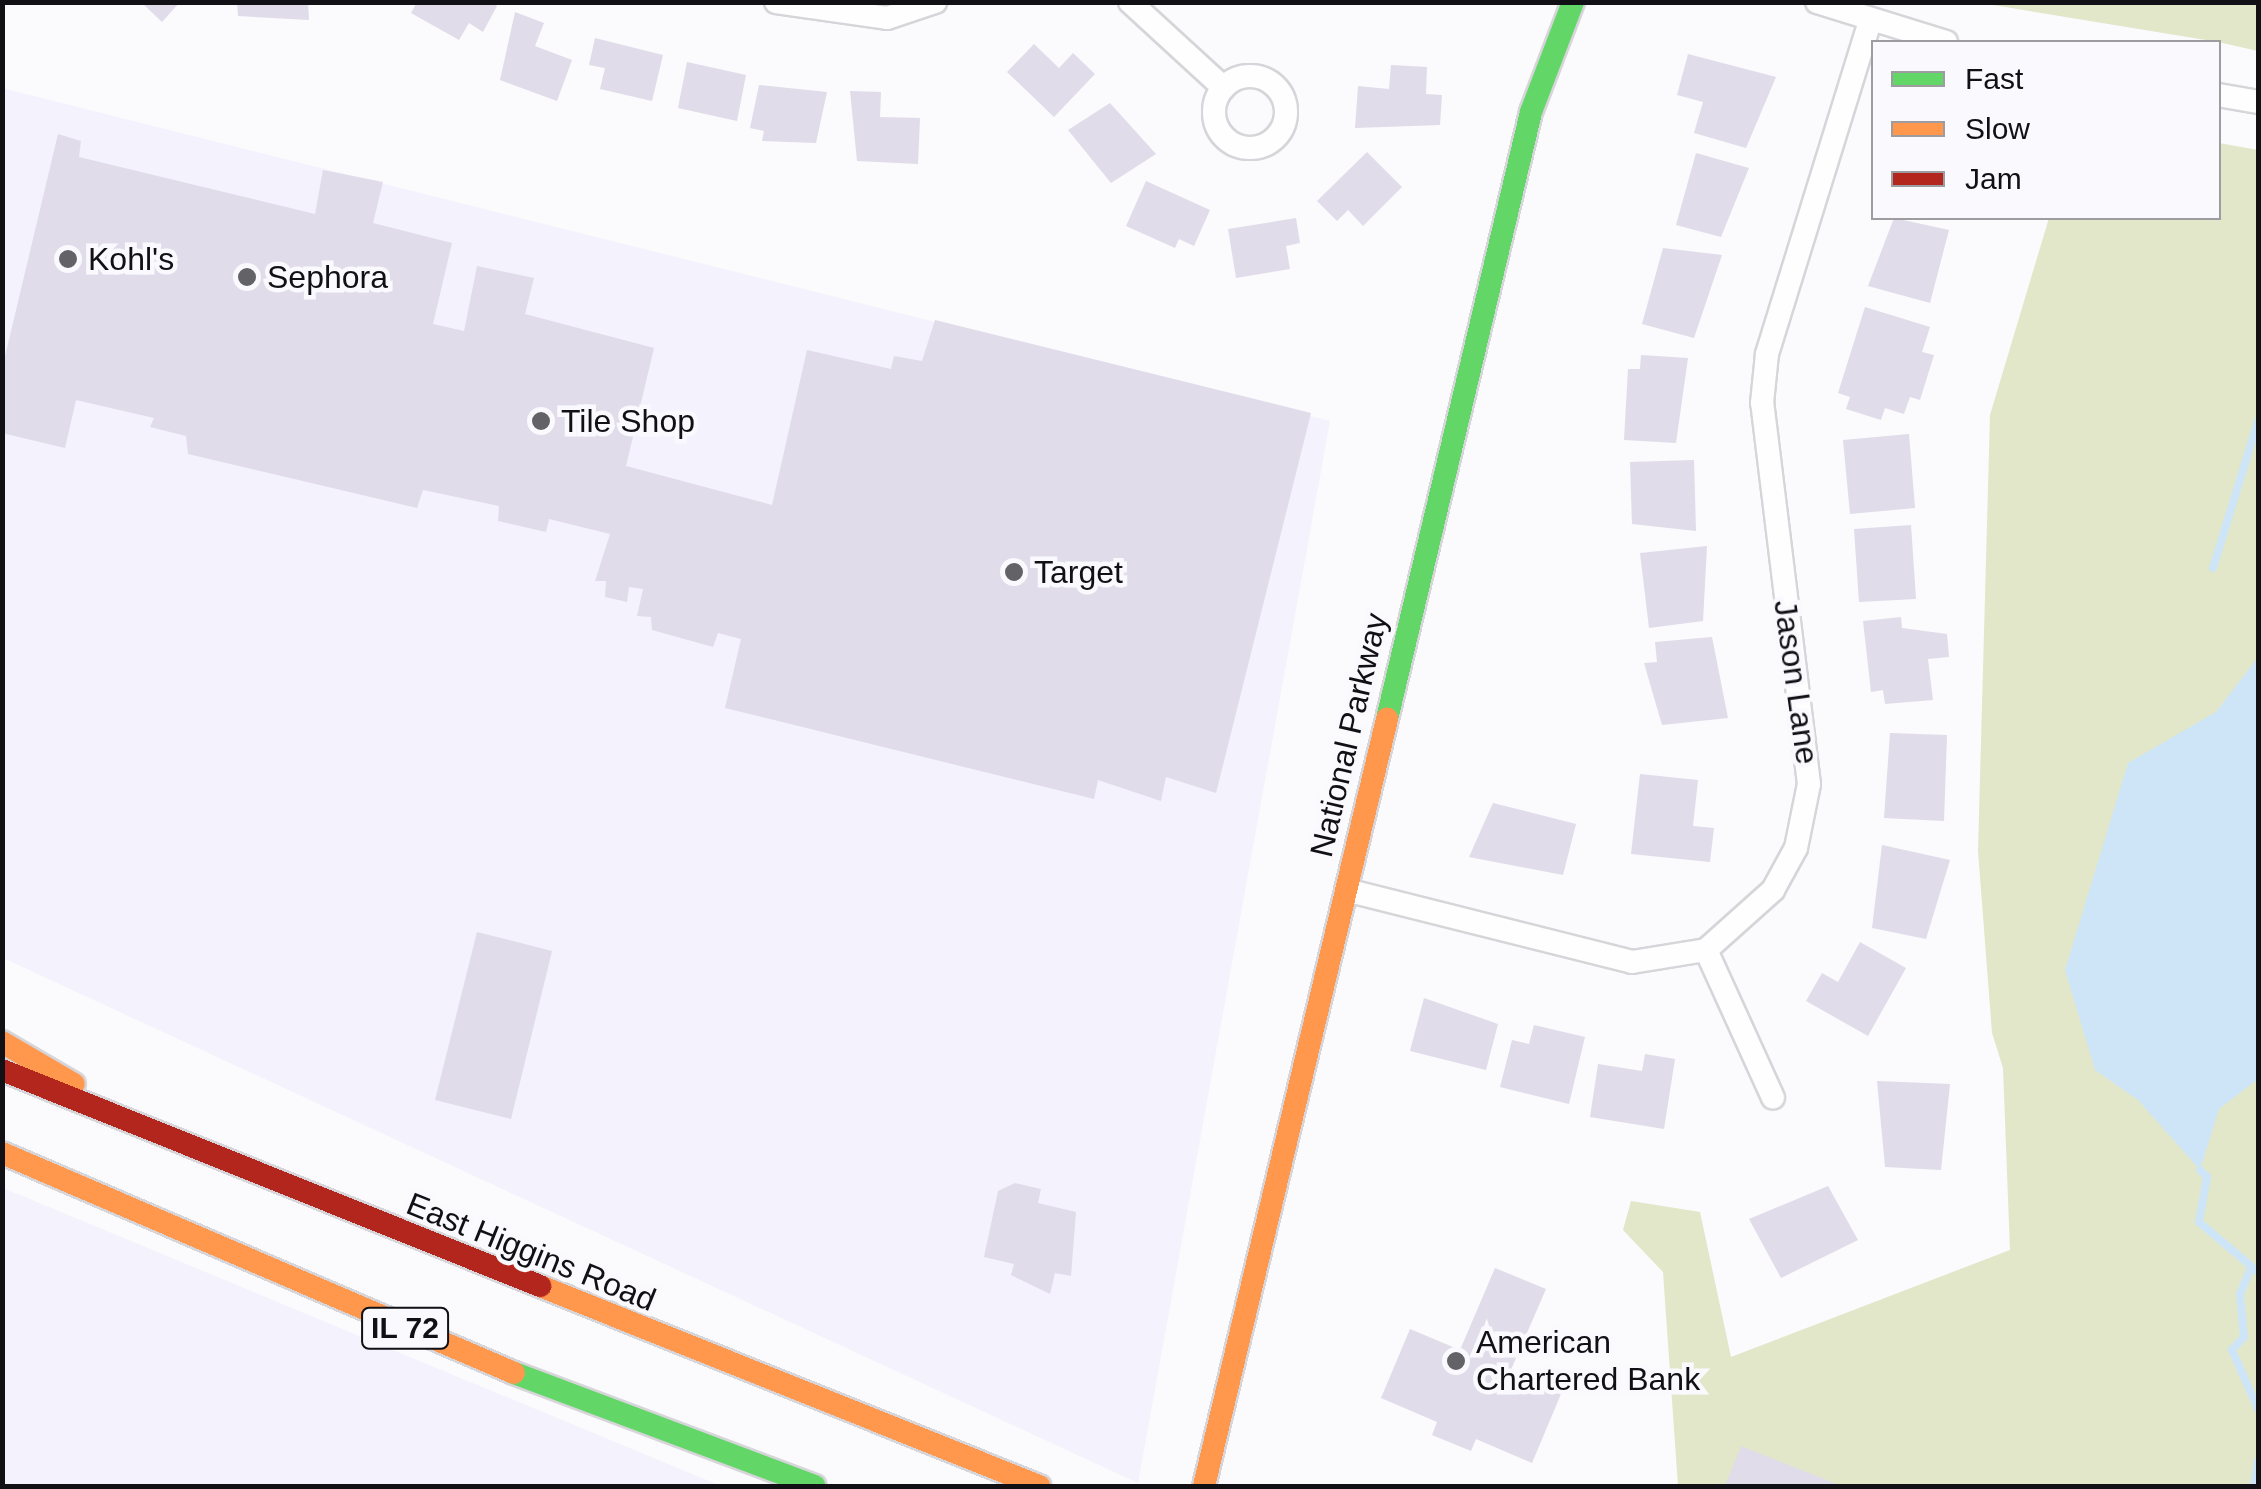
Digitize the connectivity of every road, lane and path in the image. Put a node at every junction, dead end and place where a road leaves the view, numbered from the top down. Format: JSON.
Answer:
{"nodes":[{"id":1,"x":776,"y":2,"type":"edge"},
{"id":2,"x":935,"y":2,"type":"edge"},
{"id":3,"x":1130,"y":2,"type":"edge"},
{"id":4,"x":1573,"y":2,"type":"edge"},
{"id":5,"x":1818,"y":2,"type":"edge"},
{"id":6,"x":1869,"y":25,"type":"junction"},
{"id":7,"x":1937,"y":40,"type":"edge"},
{"id":8,"x":1224,"y":88,"type":"dead end"},
{"id":9,"x":2221,"y":96,"type":"edge"},
{"id":10,"x":2258,"y":102,"type":"edge"},
{"id":11,"x":1346,"y":890,"type":"junction"},
{"id":12,"x":1706,"y":950,"type":"junction"},
{"id":13,"x":2,"y":1042,"type":"edge"},
{"id":14,"x":2,"y":1070,"type":"edge"},
{"id":15,"x":1772,"y":1098,"type":"dead end"},
{"id":16,"x":136,"y":1128,"type":"junction"},
{"id":17,"x":2,"y":1153,"type":"edge"},
{"id":18,"x":814,"y":1486,"type":"edge"},
{"id":19,"x":1039,"y":1486,"type":"edge"},
{"id":20,"x":1204,"y":1486,"type":"edge"}],
"edges":[{"from":1,"to":2,"type":"street"},
{"from":3,"to":8,"type":"street"},
{"from":4,"to":11,"type":"main road","name":"National Parkway"},
{"from":5,"to":6,"type":"street"},
{"from":6,"to":7,"type":"street"},
{"from":6,"to":12,"type":"street","name":"Jason Lane"},
{"from":9,"to":10,"type":"street"},
{"from":11,"to":12,"type":"street"},
{"from":11,"to":20,"type":"main road","name":"National Parkway"},
{"from":12,"to":15,"type":"street"},
{"from":13,"to":16,"type":"main road"},
{"from":14,"to":16,"type":"main road","name":"East Higgins Road","number":"IL 72"},
{"from":16,"to":19,"type":"main road","name":"East Higgins Road","number":"IL 72"},
{"from":17,"to":18,"type":"main road","number":"IL 72"}]}
